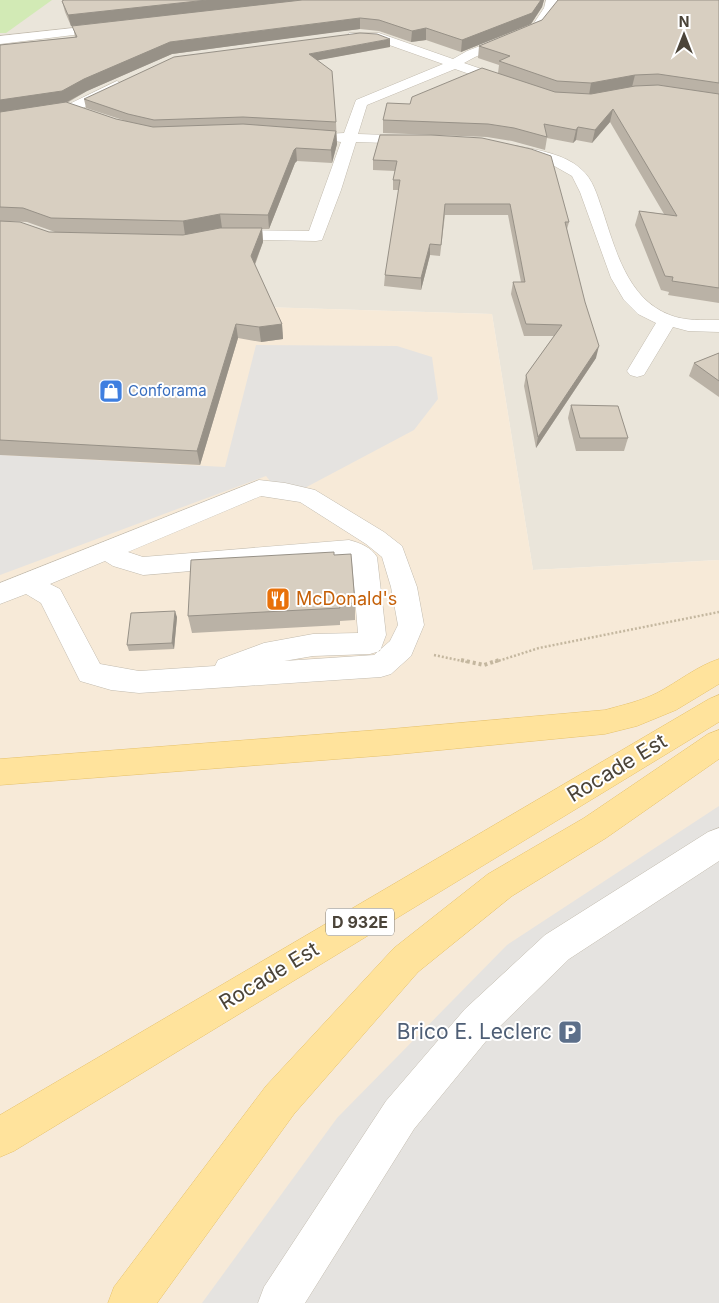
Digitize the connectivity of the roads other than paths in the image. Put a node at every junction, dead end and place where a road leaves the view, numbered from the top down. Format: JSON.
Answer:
{"nodes":[{"id":1,"x":552,"y":0,"type":"edge"},
{"id":2,"x":126,"y":26,"type":"edge"},
{"id":3,"x":342,"y":37,"type":"edge"},
{"id":4,"x":0,"y":40,"type":"edge"},
{"id":5,"x":454,"y":64,"type":"junction"},
{"id":6,"x":128,"y":80,"type":"edge"},
{"id":7,"x":517,"y":86,"type":"edge"},
{"id":8,"x":70,"y":109,"type":"junction"},
{"id":9,"x":88,"y":115,"type":"edge"},
{"id":10,"x":0,"y":119,"type":"edge"},
{"id":11,"x":321,"y":136,"type":"edge"},
{"id":12,"x":350,"y":138,"type":"junction"},
{"id":13,"x":430,"y":141,"type":"edge"},
{"id":14,"x":505,"y":148,"type":"edge"},
{"id":15,"x":213,"y":237,"type":"edge"},
{"id":16,"x":667,"y":321,"type":"junction"},
{"id":17,"x":719,"y":326,"type":"edge"},
{"id":18,"x":638,"y":371,"type":"dead end"},
{"id":19,"x":107,"y":550,"type":"junction"},
{"id":20,"x":27,"y":583,"type":"junction"},
{"id":21,"x":0,"y":594,"type":"edge"},
{"id":22,"x":719,"y":670,"type":"edge"},
{"id":23,"x":206,"y":677,"type":"junction"},
{"id":24,"x":719,"y":707,"type":"edge"},
{"id":25,"x":719,"y":743,"type":"edge"},
{"id":26,"x":0,"y":772,"type":"edge"},
{"id":27,"x":719,"y":843,"type":"edge"},
{"id":28,"x":0,"y":1137,"type":"edge"},
{"id":29,"x":130,"y":1303,"type":"edge"},
{"id":30,"x":280,"y":1303,"type":"edge"}],
"edges":[{"from":1,"to":5,"type":"street"},
{"from":2,"to":4,"type":"street"},
{"from":3,"to":5,"type":"street"},
{"from":5,"to":7,"type":"street"},
{"from":5,"to":12,"type":"street"},
{"from":6,"to":8,"type":"street"},
{"from":8,"to":9,"type":"street"},
{"from":8,"to":10,"type":"street"},
{"from":11,"to":12,"type":"street"},
{"from":12,"to":13,"type":"street"},
{"from":12,"to":15,"type":"street"},
{"from":14,"to":16,"type":"street"},
{"from":16,"to":17,"type":"street"},
{"from":16,"to":18,"type":"street"},
{"from":19,"to":20,"type":"street"},
{"from":19,"to":23,"type":"street"},
{"from":19,"to":23,"type":"street"},
{"from":20,"to":21,"type":"street"},
{"from":20,"to":23,"type":"street"},
{"from":22,"to":26,"type":"main road"},
{"from":24,"to":28,"type":"main road","name":"Rocade Est","number":"D 932E"},
{"from":25,"to":29,"type":"main road"},
{"from":27,"to":30,"type":"street"}]}
